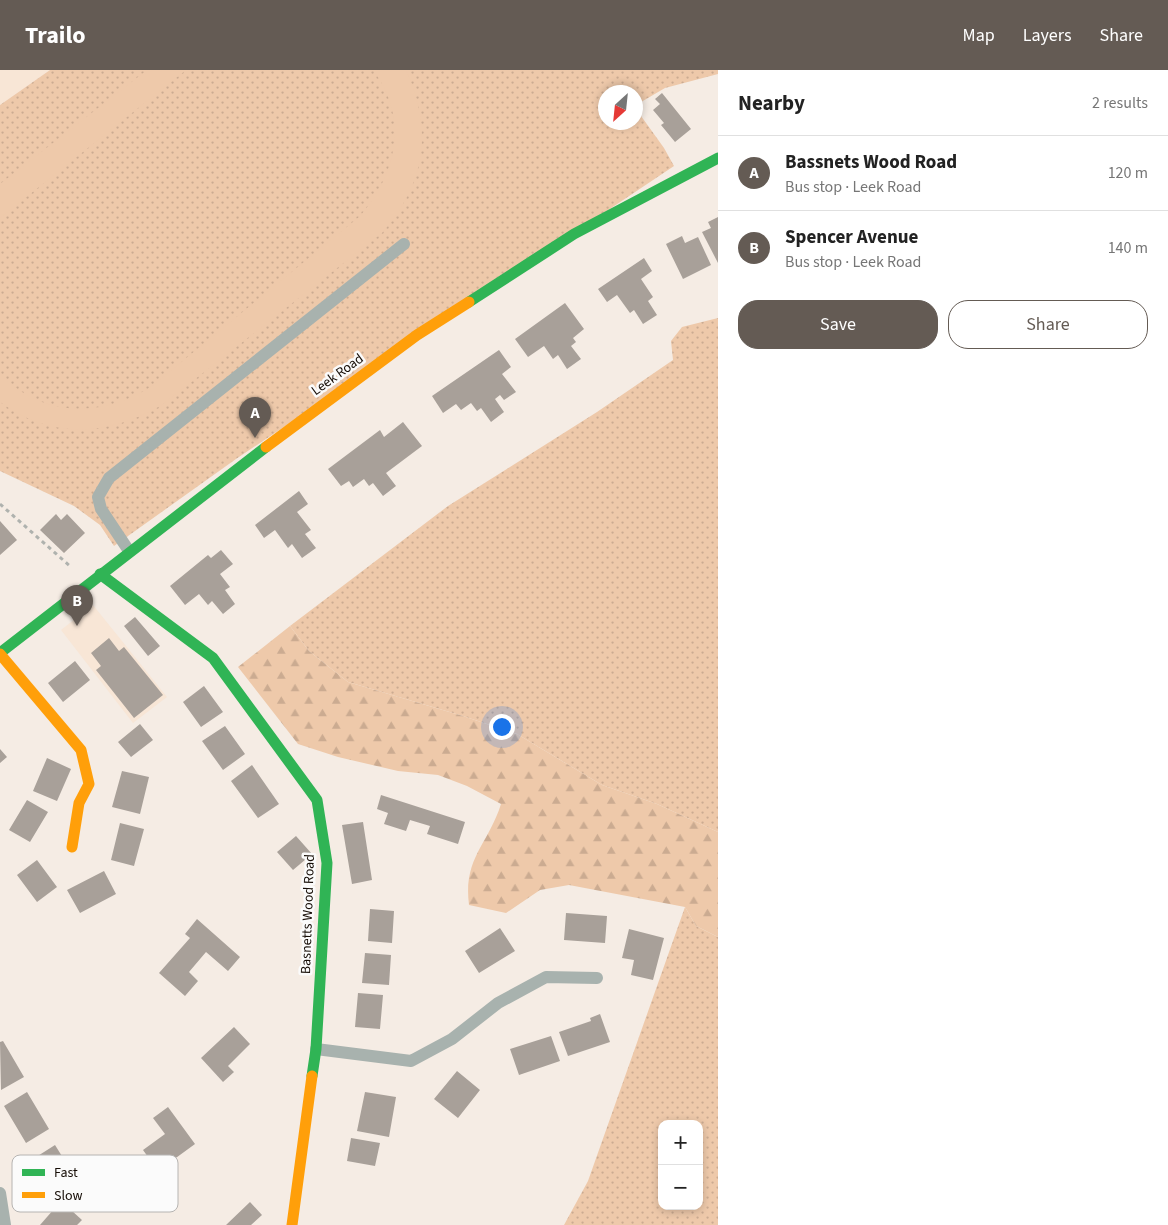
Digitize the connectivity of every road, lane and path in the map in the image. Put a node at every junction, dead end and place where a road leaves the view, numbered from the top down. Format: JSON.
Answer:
{"nodes":[{"id":1,"x":718,"y":158,"type":"edge"},
{"id":2,"x":404,"y":244,"type":"dead end"},
{"id":3,"x":0,"y":504,"type":"edge"},
{"id":4,"x":129,"y":551,"type":"junction"},
{"id":5,"x":100,"y":574,"type":"junction"},
{"id":6,"x":88,"y":583,"type":"junction"},
{"id":7,"x":0,"y":654,"type":"edge"},
{"id":8,"x":72,"y":847,"type":"dead end"},
{"id":9,"x":597,"y":978,"type":"dead end"},
{"id":10,"x":316,"y":1049,"type":"junction"},
{"id":11,"x":0,"y":1193,"type":"edge"},
{"id":12,"x":6,"y":1225,"type":"edge"},
{"id":13,"x":292,"y":1225,"type":"edge"}],
"edges":[{"from":1,"to":4,"type":"main road","name":"Leek Road"},
{"from":2,"to":4,"type":"lane"},
{"from":3,"to":6,"type":"path"},
{"from":4,"to":5,"type":"main road","name":"Leek Road"},
{"from":5,"to":6,"type":"main road","name":"Leek Road"},
{"from":5,"to":10,"type":"main road","name":"Basnetts Wood Road"},
{"from":6,"to":7,"type":"main road","name":"Leek Road"},
{"from":7,"to":8,"type":"main road"},
{"from":9,"to":10,"type":"lane"},
{"from":10,"to":13,"type":"main road","name":"Basnetts Wood Road"},
{"from":11,"to":12,"type":"lane"}]}
